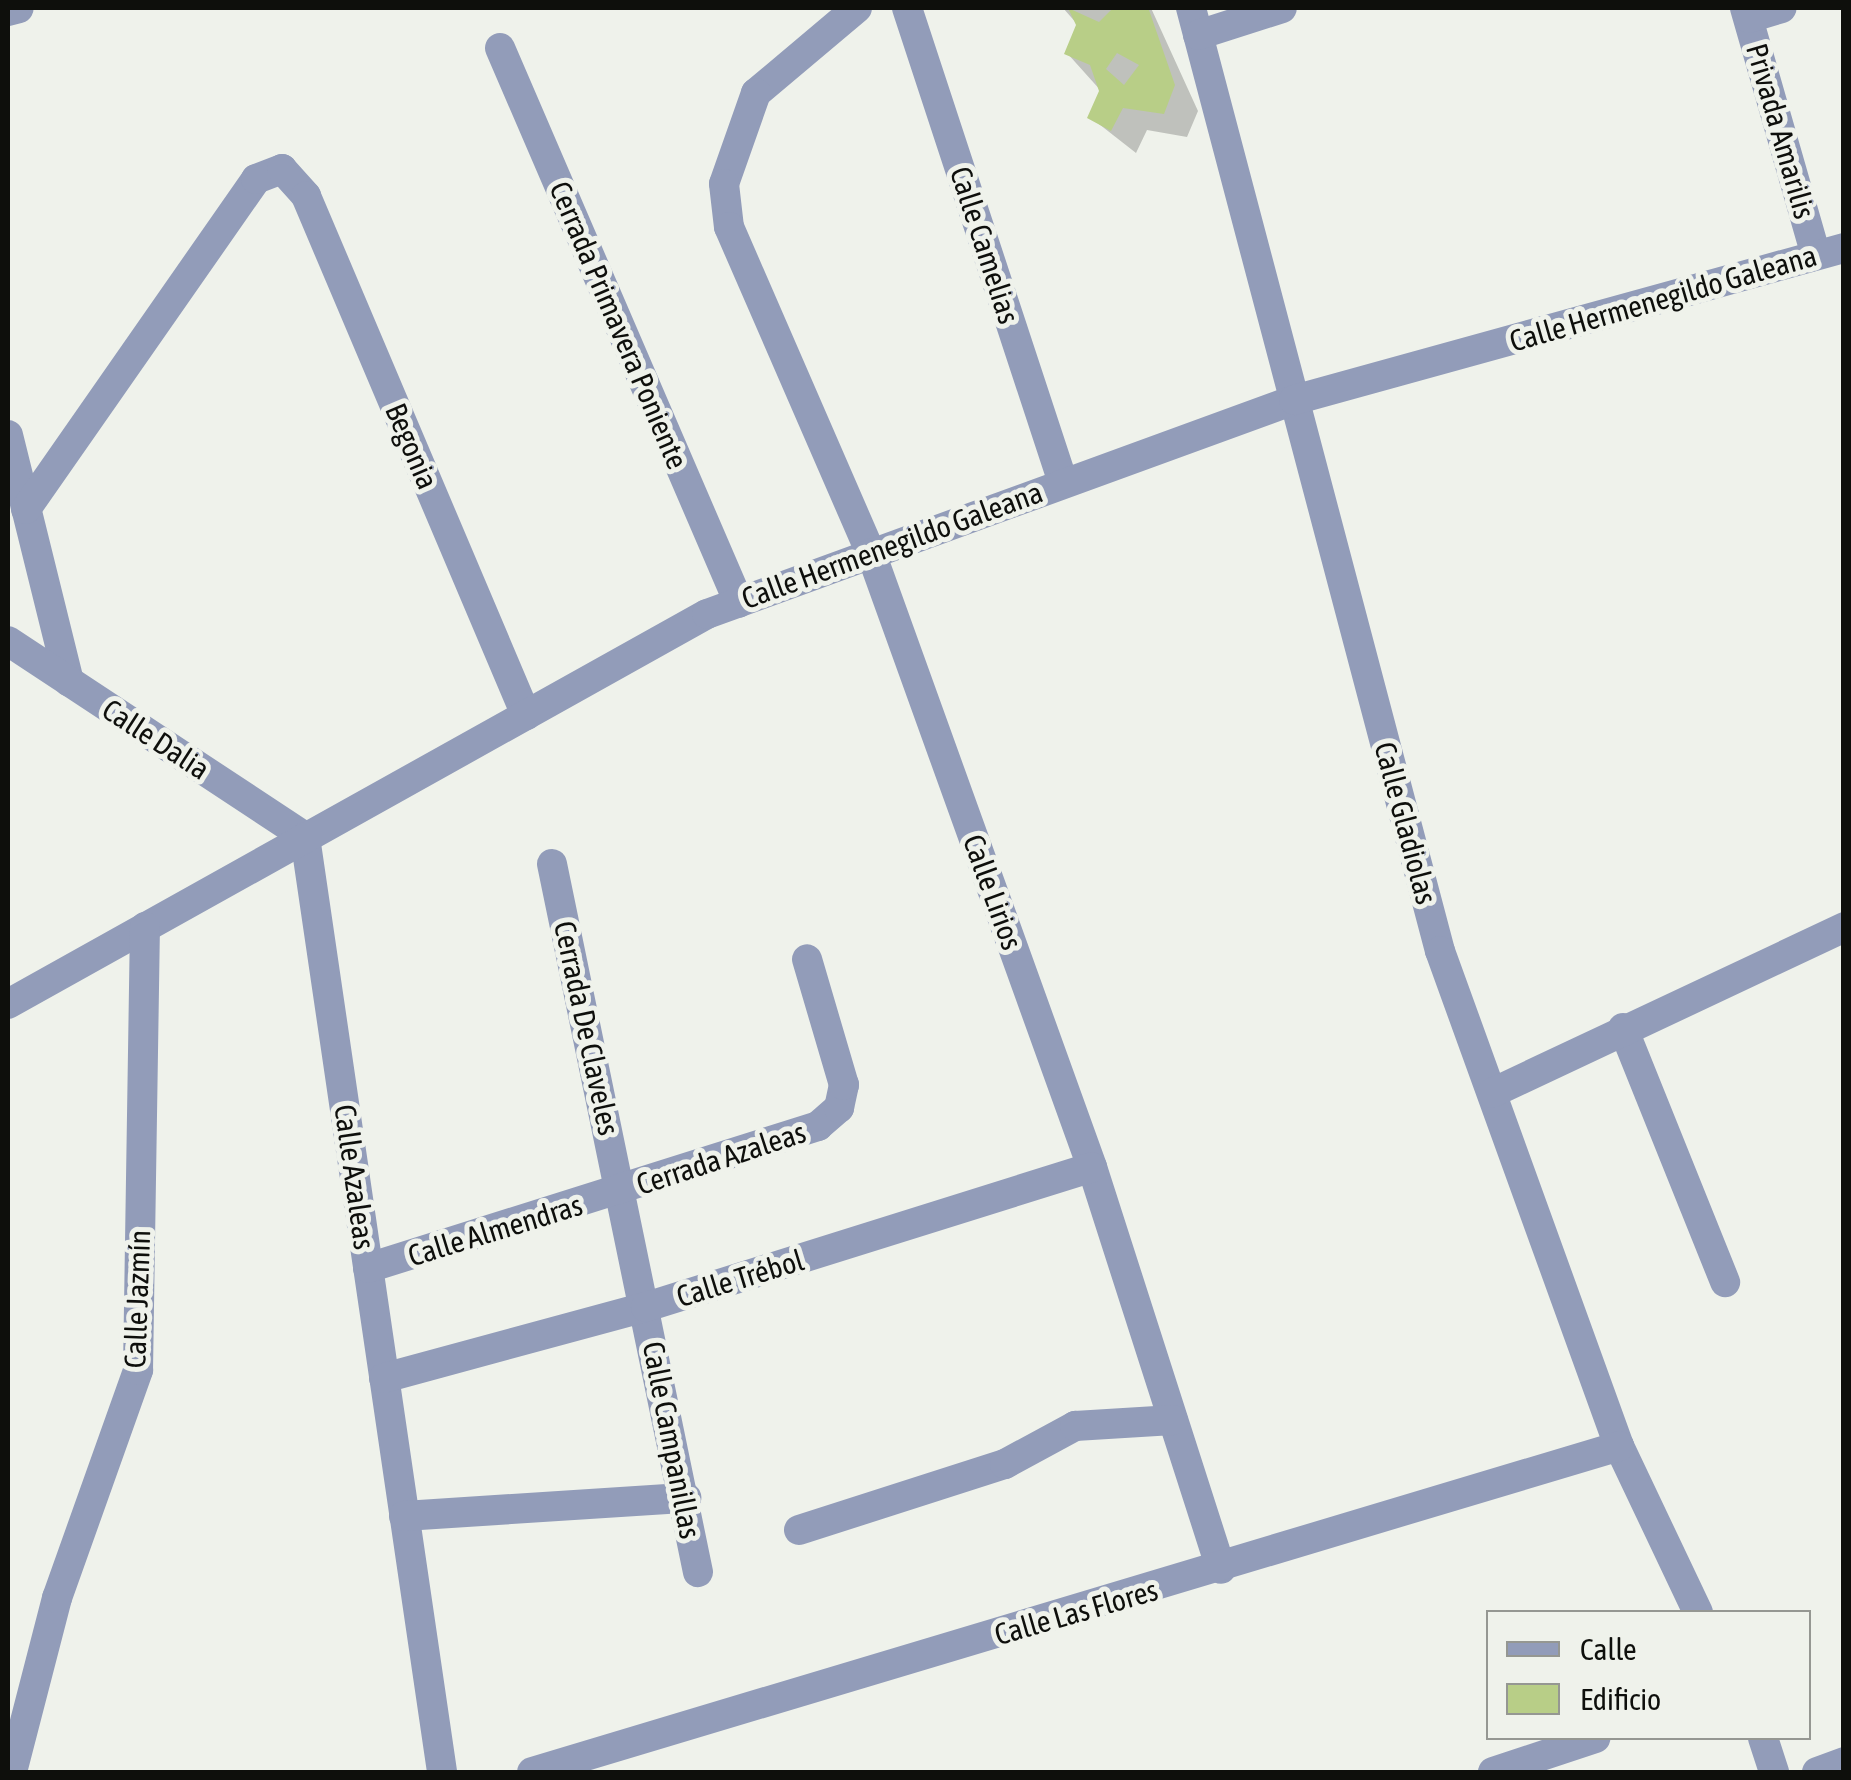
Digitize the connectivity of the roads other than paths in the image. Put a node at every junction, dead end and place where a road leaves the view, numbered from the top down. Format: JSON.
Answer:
{"nodes":[{"id":1,"x":19,"y":8,"type":"edge"},
{"id":2,"x":908,"y":8,"type":"edge"},
{"id":3,"x":1282,"y":8,"type":"edge"},
{"id":4,"x":1781,"y":8,"type":"edge"},
{"id":5,"x":8,"y":11,"type":"edge"},
{"id":6,"x":838,"y":12,"type":"edge"},
{"id":7,"x":1747,"y":13,"type":"edge"},
{"id":8,"x":1194,"y":21,"type":"edge"},
{"id":9,"x":500,"y":48,"type":"dead end"},
{"id":10,"x":1830,"y":251,"type":"edge"},
{"id":11,"x":1294,"y":400,"type":"junction"},
{"id":12,"x":8,"y":435,"type":"edge"},
{"id":13,"x":1062,"y":482,"type":"junction"},
{"id":14,"x":26,"y":509,"type":"junction"},
{"id":15,"x":871,"y":553,"type":"junction"},
{"id":16,"x":738,"y":603,"type":"junction"},
{"id":17,"x":8,"y":642,"type":"edge"},
{"id":18,"x":69,"y":682,"type":"junction"},
{"id":19,"x":526,"y":715,"type":"junction"},
{"id":20,"x":305,"y":837,"type":"junction"},
{"id":21,"x":552,"y":864,"type":"dead end"},
{"id":22,"x":146,"y":927,"type":"junction"},
{"id":23,"x":1844,"y":927,"type":"edge"},
{"id":24,"x":807,"y":959,"type":"dead end"},
{"id":25,"x":8,"y":1004,"type":"edge"},
{"id":26,"x":1624,"y":1028,"type":"junction"},
{"id":27,"x":1492,"y":1093,"type":"junction"},
{"id":28,"x":1092,"y":1167,"type":"junction"},
{"id":29,"x":621,"y":1192,"type":"junction"},
{"id":30,"x":368,"y":1268,"type":"junction"},
{"id":31,"x":1726,"y":1282,"type":"dead end"},
{"id":32,"x":646,"y":1308,"type":"junction"},
{"id":33,"x":384,"y":1378,"type":"junction"},
{"id":34,"x":1173,"y":1420,"type":"junction"},
{"id":35,"x":1619,"y":1446,"type":"junction"},
{"id":36,"x":686,"y":1498,"type":"junction"},
{"id":37,"x":404,"y":1516,"type":"junction"},
{"id":38,"x":799,"y":1530,"type":"dead end"},
{"id":39,"x":1221,"y":1569,"type":"junction"},
{"id":40,"x":698,"y":1572,"type":"dead end"},
{"id":41,"x":1697,"y":1610,"type":"edge"},
{"id":42,"x":1589,"y":1740,"type":"edge"},
{"id":43,"x":1765,"y":1740,"type":"edge"},
{"id":44,"x":1844,"y":1762,"type":"edge"},
{"id":45,"x":12,"y":1772,"type":"edge"},
{"id":46,"x":442,"y":1772,"type":"edge"},
{"id":47,"x":532,"y":1772,"type":"edge"},
{"id":48,"x":1494,"y":1772,"type":"edge"},
{"id":49,"x":1774,"y":1772,"type":"edge"},
{"id":50,"x":1817,"y":1772,"type":"edge"}],
"edges":[{"from":1,"to":5,"type":"street"},
{"from":2,"to":13,"type":"street","name":"Calle Camelias"},
{"from":3,"to":8,"type":"street"},
{"from":4,"to":7,"type":"street"},
{"from":6,"to":15,"type":"street","name":"Calle Lirios"},
{"from":7,"to":10,"type":"street","name":"Privada Amarilis"},
{"from":8,"to":11,"type":"street","name":"Calle Gladiolas"},
{"from":9,"to":16,"type":"street","name":"Cerrada Primavera Poniente"},
{"from":10,"to":11,"type":"street","name":"Calle Hermenegildo Galeana"},
{"from":11,"to":13,"type":"street","name":"Calle Hermenegildo Galeana"},
{"from":11,"to":27,"type":"street","name":"Calle Gladiolas"},
{"from":12,"to":14,"type":"street"},
{"from":13,"to":15,"type":"street","name":"Calle Hermenegildo Galeana"},
{"from":14,"to":18,"type":"street"},
{"from":14,"to":19,"type":"street","name":"Begonia"},
{"from":15,"to":16,"type":"street","name":"Calle Hermenegildo Galeana"},
{"from":15,"to":28,"type":"street","name":"Calle Lirios"},
{"from":16,"to":19,"type":"street","name":"Calle Hermenegildo Galeana"},
{"from":17,"to":18,"type":"street","name":"Calle Dalia"},
{"from":18,"to":20,"type":"street","name":"Calle Dalia"},
{"from":19,"to":20,"type":"street","name":"Calle Hermenegildo Galeana"},
{"from":20,"to":22,"type":"street","name":"Calle Hermenegildo Galeana"},
{"from":20,"to":30,"type":"street","name":"Calle Azaleas"},
{"from":21,"to":29,"type":"street","name":"Cerrada De Claveles"},
{"from":22,"to":25,"type":"street","name":"Calle Hermenegildo Galeana"},
{"from":22,"to":45,"type":"street","name":"Calle Jazmín"},
{"from":23,"to":26,"type":"street"},
{"from":24,"to":29,"type":"street","name":"Cerrada Azaleas"},
{"from":26,"to":27,"type":"street"},
{"from":26,"to":31,"type":"street"},
{"from":27,"to":35,"type":"street","name":"Calle Gladiolas"},
{"from":28,"to":32,"type":"street","name":"Calle Trébol"},
{"from":28,"to":34,"type":"street","name":"Calle Lirios"},
{"from":29,"to":30,"type":"street","name":"Calle Almendras"},
{"from":29,"to":32,"type":"street","name":"Cerrada De Claveles"},
{"from":30,"to":33,"type":"street","name":"Calle Azaleas"},
{"from":32,"to":33,"type":"street","name":"Calle Trébol"},
{"from":32,"to":36,"type":"street","name":"Calle Campanillas"},
{"from":33,"to":37,"type":"street","name":"Calle Azaleas"},
{"from":34,"to":38,"type":"street"},
{"from":34,"to":39,"type":"street","name":"Calle Lirios"},
{"from":35,"to":39,"type":"street","name":"Calle Las Flores"},
{"from":35,"to":41,"type":"street","name":"Calle Gladiolas"},
{"from":36,"to":37,"type":"street"},
{"from":36,"to":40,"type":"street","name":"Calle Campanillas"},
{"from":37,"to":46,"type":"street","name":"Calle Azaleas"},
{"from":39,"to":47,"type":"street","name":"Calle Las Flores"},
{"from":42,"to":48,"type":"street"},
{"from":43,"to":49,"type":"street"},
{"from":44,"to":50,"type":"street"}]}
